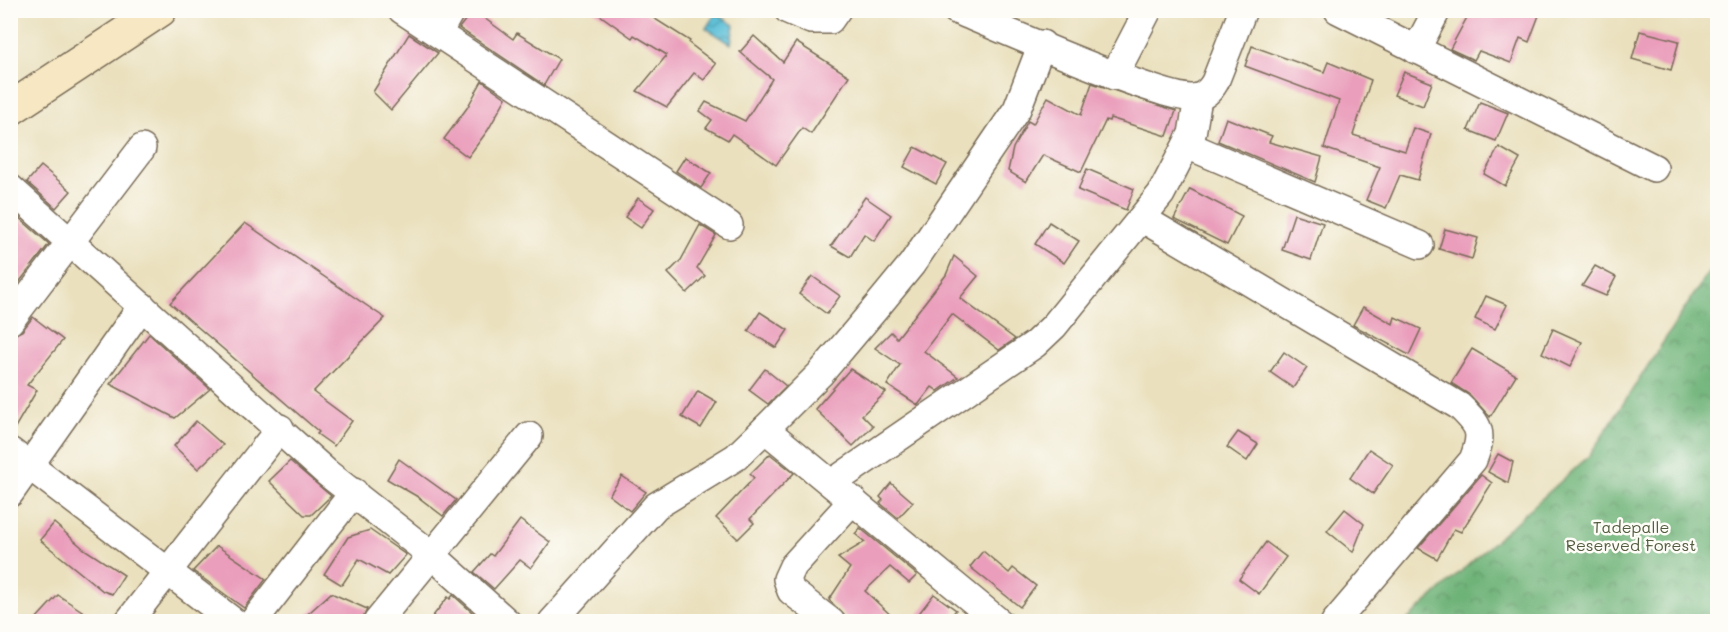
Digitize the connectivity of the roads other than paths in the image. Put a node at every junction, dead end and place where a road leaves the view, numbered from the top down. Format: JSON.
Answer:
{"nodes":[{"id":1,"x":160,"y":10,"type":"edge"},
{"id":2,"x":402,"y":10,"type":"edge"},
{"id":3,"x":788,"y":10,"type":"edge"},
{"id":4,"x":837,"y":10,"type":"edge"},
{"id":5,"x":956,"y":10,"type":"edge"},
{"id":6,"x":1148,"y":10,"type":"edge"},
{"id":7,"x":1243,"y":10,"type":"edge"},
{"id":8,"x":1338,"y":10,"type":"edge"},
{"id":9,"x":1437,"y":10,"type":"edge"},
{"id":10,"x":444,"y":22,"type":"edge"},
{"id":11,"x":1042,"y":44,"type":"junction"},
{"id":12,"x":1416,"y":50,"type":"junction"},
{"id":13,"x":1114,"y":76,"type":"junction"},
{"id":14,"x":1198,"y":98,"type":"junction"},
{"id":15,"x":10,"y":109,"type":"edge"},
{"id":16,"x":1187,"y":145,"type":"junction"},
{"id":17,"x":142,"y":148,"type":"dead end"},
{"id":18,"x":1654,"y":168,"type":"dead end"},
{"id":19,"x":10,"y":188,"type":"edge"},
{"id":20,"x":1143,"y":219,"type":"junction"},
{"id":21,"x":729,"y":225,"type":"dead end"},
{"id":22,"x":73,"y":242,"type":"junction"},
{"id":23,"x":1420,"y":245,"type":"dead end"},
{"id":24,"x":142,"y":306,"type":"junction"},
{"id":25,"x":10,"y":321,"type":"edge"},
{"id":26,"x":280,"y":428,"type":"junction"},
{"id":27,"x":765,"y":429,"type":"junction"},
{"id":28,"x":529,"y":436,"type":"dead end"},
{"id":29,"x":20,"y":458,"type":"edge"},
{"id":30,"x":832,"y":483,"type":"junction"},
{"id":31,"x":354,"y":492,"type":"junction"},
{"id":32,"x":10,"y":493,"type":"edge"},
{"id":33,"x":853,"y":500,"type":"junction"},
{"id":34,"x":433,"y":556,"type":"junction"},
{"id":35,"x":166,"y":570,"type":"junction"},
{"id":36,"x":128,"y":621,"type":"edge"},
{"id":37,"x":234,"y":621,"type":"edge"},
{"id":38,"x":253,"y":621,"type":"edge"},
{"id":39,"x":377,"y":621,"type":"edge"},
{"id":40,"x":507,"y":621,"type":"edge"},
{"id":41,"x":552,"y":621,"type":"edge"},
{"id":42,"x":831,"y":621,"type":"edge"},
{"id":43,"x":999,"y":621,"type":"edge"},
{"id":44,"x":1335,"y":621,"type":"edge"}],
"edges":[{"from":1,"to":15,"type":"main road"},
{"from":2,"to":10,"type":"street"},
{"from":3,"to":4,"type":"street"},
{"from":5,"to":11,"type":"street"},
{"from":6,"to":13,"type":"street"},
{"from":7,"to":14,"type":"street"},
{"from":8,"to":12,"type":"street"},
{"from":9,"to":12,"type":"street"},
{"from":10,"to":21,"type":"street"},
{"from":11,"to":13,"type":"street"},
{"from":11,"to":27,"type":"street"},
{"from":12,"to":18,"type":"street"},
{"from":13,"to":14,"type":"street"},
{"from":14,"to":16,"type":"street"},
{"from":16,"to":20,"type":"street"},
{"from":16,"to":23,"type":"street"},
{"from":17,"to":22,"type":"street"},
{"from":19,"to":22,"type":"street"},
{"from":20,"to":30,"type":"street"},
{"from":20,"to":44,"type":"street"},
{"from":22,"to":24,"type":"street"},
{"from":22,"to":25,"type":"street"},
{"from":24,"to":26,"type":"street"},
{"from":24,"to":29,"type":"street"},
{"from":26,"to":31,"type":"street"},
{"from":26,"to":35,"type":"street"},
{"from":27,"to":30,"type":"street"},
{"from":27,"to":41,"type":"street"},
{"from":28,"to":34,"type":"street"},
{"from":29,"to":32,"type":"street"},
{"from":29,"to":35,"type":"street"},
{"from":30,"to":33,"type":"street"},
{"from":31,"to":34,"type":"street"},
{"from":31,"to":38,"type":"street"},
{"from":33,"to":42,"type":"street"},
{"from":33,"to":43,"type":"street"},
{"from":34,"to":39,"type":"street"},
{"from":34,"to":40,"type":"street"},
{"from":35,"to":36,"type":"street"},
{"from":35,"to":37,"type":"street"}]}
